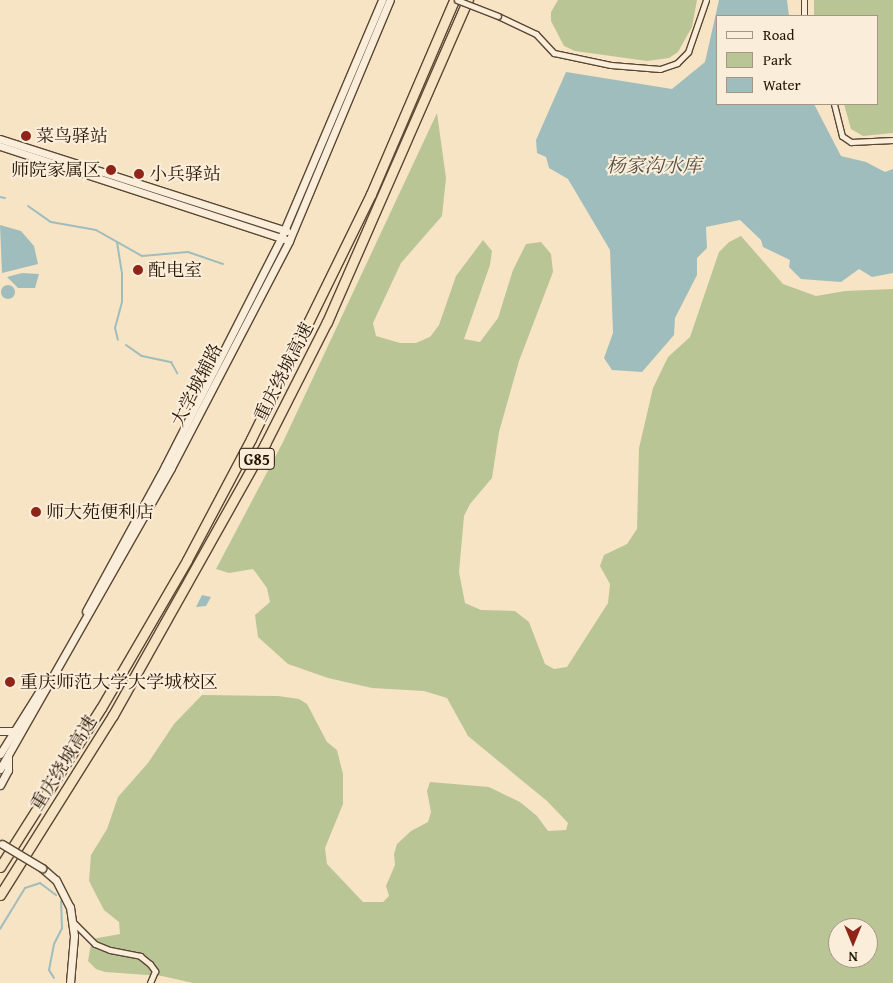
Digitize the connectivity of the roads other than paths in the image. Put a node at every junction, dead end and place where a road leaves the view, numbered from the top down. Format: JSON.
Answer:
{"nodes":[{"id":1,"x":382,"y":0,"type":"edge"},
{"id":2,"x":390,"y":0,"type":"edge"},
{"id":3,"x":455,"y":0,"type":"edge"},
{"id":4,"x":468,"y":0,"type":"edge"},
{"id":5,"x":706,"y":0,"type":"edge"},
{"id":6,"x":804,"y":0,"type":"edge"},
{"id":7,"x":804,"y":15,"type":"edge"},
{"id":8,"x":834,"y":105,"type":"edge"},
{"id":9,"x":0,"y":139,"type":"edge"},
{"id":10,"x":893,"y":140,"type":"edge"},
{"id":11,"x":0,"y":146,"type":"edge"},
{"id":12,"x":285,"y":230,"type":"junction"},
{"id":13,"x":292,"y":233,"type":"junction"},
{"id":14,"x":285,"y":239,"type":"junction"},
{"id":15,"x":0,"y":730,"type":"edge"},
{"id":16,"x":14,"y":730,"type":"junction"},
{"id":17,"x":0,"y":754,"type":"edge"},
{"id":18,"x":8,"y":756,"type":"junction"},
{"id":19,"x":0,"y":768,"type":"edge"},
{"id":20,"x":0,"y":785,"type":"edge"},
{"id":21,"x":1,"y":843,"type":"edge"},
{"id":22,"x":0,"y":868,"type":"edge"},
{"id":23,"x":0,"y":895,"type":"edge"},
{"id":24,"x":73,"y":922,"type":"junction"},
{"id":25,"x":70,"y":983,"type":"edge"},
{"id":26,"x":150,"y":983,"type":"edge"}],
"edges":[{"from":1,"to":12,"type":"street","name":"大学城辅路"},
{"from":2,"to":13,"type":"street","name":"大学城辅路"},
{"from":3,"to":5,"type":"street","bridge":true},
{"from":3,"to":22,"type":"highway","name":"重庆绕城高速","number":"G85"},
{"from":4,"to":23,"type":"highway","name":"重庆绕城高速","number":"G85"},
{"from":6,"to":7,"type":"street"},
{"from":8,"to":10,"type":"street"},
{"from":9,"to":12,"type":"street"},
{"from":11,"to":14,"type":"street"},
{"from":12,"to":13,"type":"street"},
{"from":12,"to":14,"type":"street","name":"大学城辅路"},
{"from":13,"to":14,"type":"street","name":"大学城辅路"},
{"from":14,"to":16,"type":"street","name":"大学城辅路"},
{"from":14,"to":18,"type":"street","name":"大学城辅路"},
{"from":15,"to":16,"type":"street"},
{"from":16,"to":17,"type":"street","name":"大学城辅路"},
{"from":16,"to":18,"type":"street"},
{"from":17,"to":18,"type":"street"},
{"from":18,"to":19,"type":"street","name":"大学城辅路"},
{"from":18,"to":20,"type":"street"},
{"from":21,"to":24,"type":"street","bridge":true},
{"from":24,"to":25,"type":"street"},
{"from":24,"to":26,"type":"street"}]}
